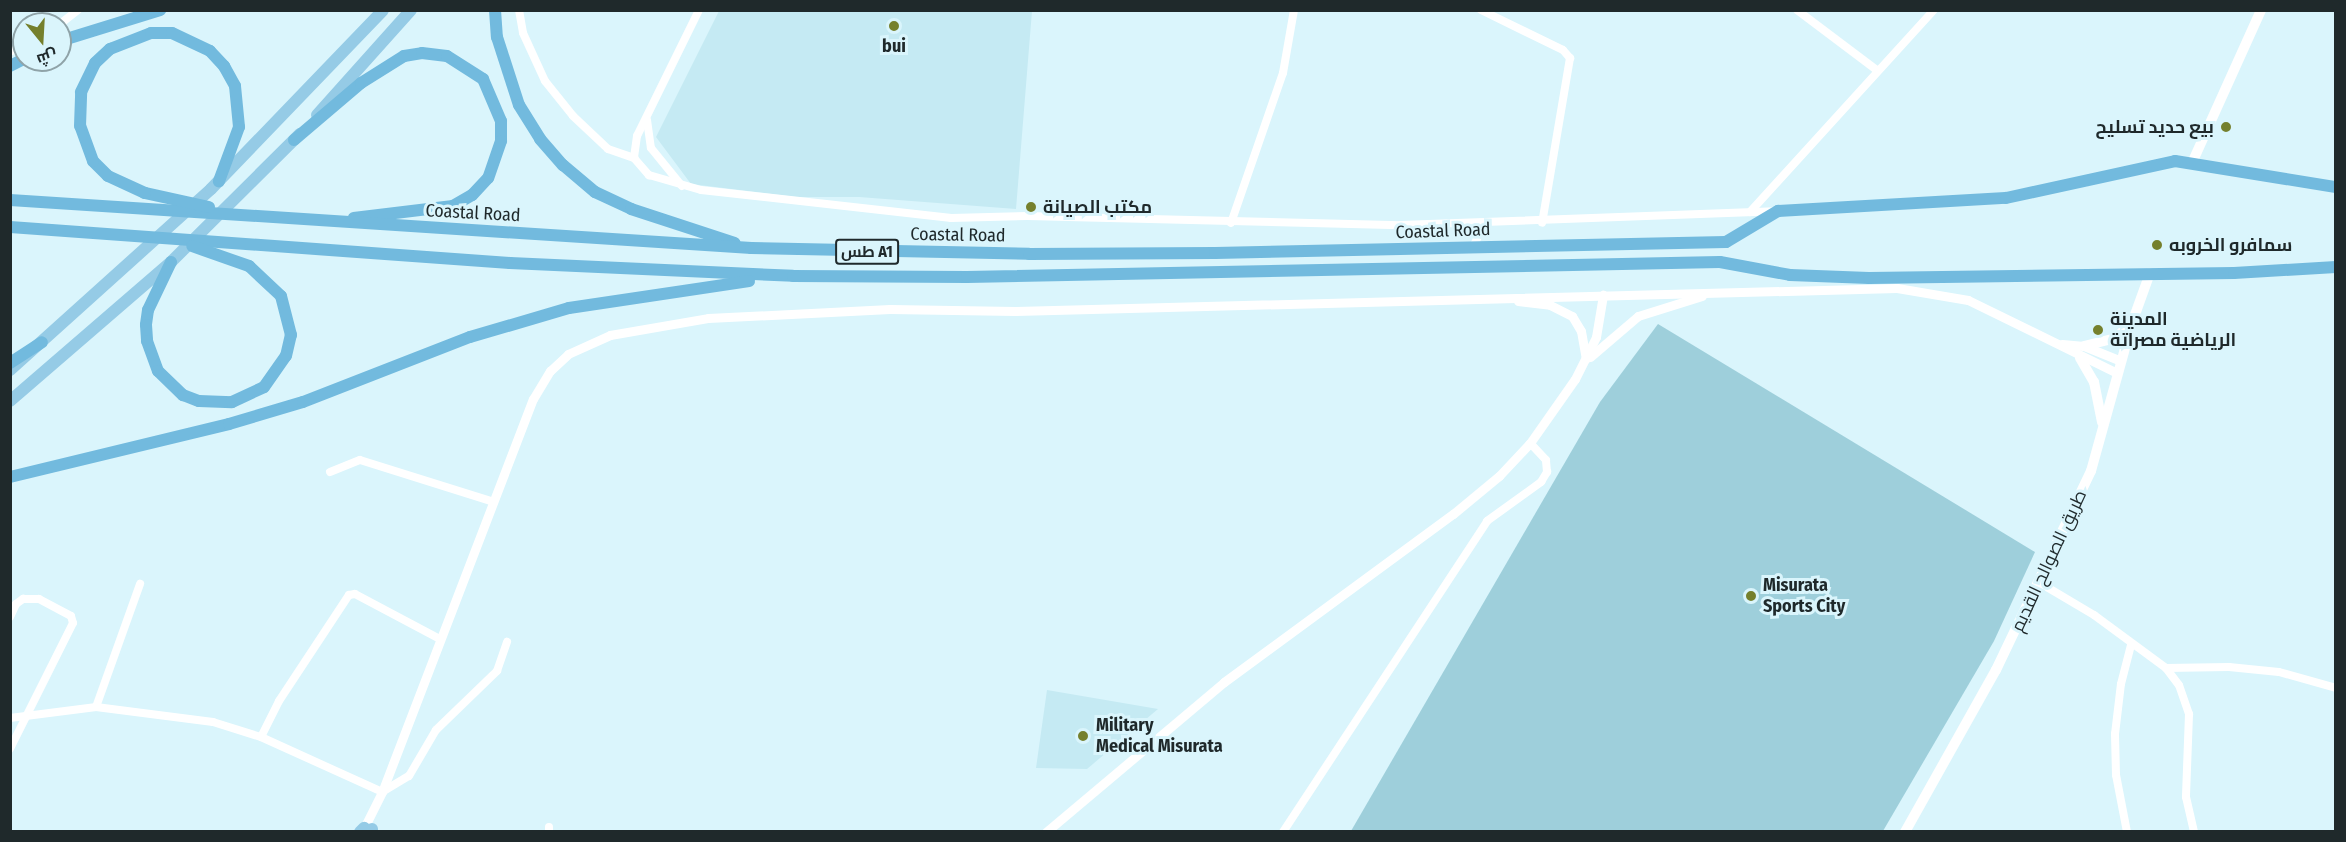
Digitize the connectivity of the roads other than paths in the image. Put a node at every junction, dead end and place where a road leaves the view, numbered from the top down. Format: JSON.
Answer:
{"nodes":[{"id":1,"x":160,"y":10,"type":"edge"},
{"id":2,"x":383,"y":10,"type":"edge"},
{"id":3,"x":411,"y":10,"type":"edge"},
{"id":4,"x":495,"y":10,"type":"edge"},
{"id":5,"x":519,"y":10,"type":"edge"},
{"id":6,"x":699,"y":10,"type":"edge"},
{"id":7,"x":1294,"y":10,"type":"edge"},
{"id":8,"x":1481,"y":10,"type":"edge"},
{"id":9,"x":1797,"y":10,"type":"edge"},
{"id":10,"x":1934,"y":10,"type":"edge"},
{"id":11,"x":2261,"y":10,"type":"edge"},
{"id":12,"x":72,"y":37,"type":"edge"},
{"id":13,"x":1878,"y":71,"type":"junction"},
{"id":14,"x":650,"y":110,"type":"junction"},
{"id":15,"x":294,"y":140,"type":"junction"},
{"id":16,"x":634,"y":158,"type":"junction"},
{"id":17,"x":2192,"y":164,"type":"junction"},
{"id":18,"x":215,"y":185,"type":"junction"},
{"id":19,"x":682,"y":186,"type":"junction"},
{"id":20,"x":2336,"y":187,"type":"edge"},
{"id":21,"x":10,"y":200,"type":"edge"},
{"id":22,"x":1778,"y":211,"type":"junction"},
{"id":23,"x":1750,"y":212,"type":"junction"},
{"id":24,"x":243,"y":215,"type":"junction"},
{"id":25,"x":309,"y":221,"type":"junction"},
{"id":26,"x":1231,"y":223,"type":"junction"},
{"id":27,"x":1542,"y":223,"type":"junction"},
{"id":28,"x":1484,"y":224,"type":"junction"},
{"id":29,"x":10,"y":227,"type":"edge"},
{"id":30,"x":48,"y":229,"type":"junction"},
{"id":31,"x":10,"y":232,"type":"edge"},
{"id":32,"x":168,"y":239,"type":"junction"},
{"id":33,"x":1473,"y":247,"type":"junction"},
{"id":34,"x":750,"y":248,"type":"junction"},
{"id":35,"x":171,"y":262,"type":"junction"},
{"id":36,"x":2336,"y":267,"type":"edge"},
{"id":37,"x":1473,"y":268,"type":"junction"},
{"id":38,"x":2150,"y":273,"type":"junction"},
{"id":39,"x":793,"y":276,"type":"junction"},
{"id":40,"x":1721,"y":292,"type":"junction"},
{"id":41,"x":1603,"y":295,"type":"junction"},
{"id":42,"x":1486,"y":297,"type":"junction"},
{"id":43,"x":2132,"y":323,"type":"junction"},
{"id":44,"x":42,"y":342,"type":"junction"},
{"id":45,"x":2062,"y":344,"type":"junction"},
{"id":46,"x":2084,"y":346,"type":"junction"},
{"id":47,"x":2080,"y":358,"type":"junction"},
{"id":48,"x":1586,"y":360,"type":"junction"},
{"id":49,"x":2121,"y":361,"type":"junction"},
{"id":50,"x":10,"y":363,"type":"edge"},
{"id":51,"x":10,"y":370,"type":"edge"},
{"id":52,"x":2117,"y":373,"type":"junction"},
{"id":53,"x":10,"y":401,"type":"edge"},
{"id":54,"x":2103,"y":431,"type":"junction"},
{"id":55,"x":1530,"y":443,"type":"junction"},
{"id":56,"x":330,"y":472,"type":"dead end"},
{"id":57,"x":10,"y":477,"type":"edge"},
{"id":58,"x":494,"y":502,"type":"junction"},
{"id":59,"x":2040,"y":583,"type":"junction"},
{"id":60,"x":140,"y":585,"type":"dead end"},
{"id":61,"x":10,"y":617,"type":"edge"},
{"id":62,"x":440,"y":639,"type":"junction"},
{"id":63,"x":507,"y":642,"type":"dead end"},
{"id":64,"x":2131,"y":645,"type":"junction"},
{"id":65,"x":2166,"y":668,"type":"junction"},
{"id":66,"x":2336,"y":688,"type":"edge"},
{"id":67,"x":96,"y":707,"type":"junction"},
{"id":68,"x":31,"y":713,"type":"junction"},
{"id":69,"x":10,"y":718,"type":"edge"},
{"id":70,"x":261,"y":737,"type":"junction"},
{"id":71,"x":10,"y":749,"type":"edge"},
{"id":72,"x":382,"y":792,"type":"junction"},
{"id":73,"x":367,"y":830,"type":"edge"},
{"id":74,"x":1046,"y":831,"type":"edge"},
{"id":75,"x":1283,"y":831,"type":"edge"},
{"id":76,"x":1905,"y":831,"type":"edge"},
{"id":77,"x":2127,"y":831,"type":"edge"},
{"id":78,"x":2194,"y":831,"type":"edge"}],
"edges":[{"from":1,"to":12,"type":"highway"},
{"from":2,"to":18,"type":"main road"},
{"from":3,"to":15,"type":"main road"},
{"from":4,"to":34,"type":"highway"},
{"from":5,"to":16,"type":"street"},
{"from":6,"to":14,"type":"street"},
{"from":7,"to":26,"type":"street"},
{"from":8,"to":27,"type":"street"},
{"from":9,"to":13,"type":"street"},
{"from":10,"to":13,"type":"street"},
{"from":11,"to":17,"type":"main road"},
{"from":13,"to":23,"type":"street"},
{"from":14,"to":16,"type":"street"},
{"from":14,"to":19,"type":"street"},
{"from":15,"to":25,"type":"highway"},
{"from":15,"to":35,"type":"main road"},
{"from":16,"to":19,"type":"street"},
{"from":17,"to":20,"type":"highway"},
{"from":17,"to":22,"type":"highway"},
{"from":18,"to":24,"type":"highway"},
{"from":18,"to":44,"type":"main road"},
{"from":19,"to":26,"type":"street"},
{"from":21,"to":24,"type":"highway","name":"Coastal Road","number":"طس A1"},
{"from":22,"to":23,"type":"street"},
{"from":22,"to":33,"type":"highway","name":"Coastal Road","number":"طس A1"},
{"from":23,"to":27,"type":"street"},
{"from":24,"to":25,"type":"highway","name":"Coastal Road","number":"طس A1"},
{"from":25,"to":34,"type":"highway","name":"Coastal Road","number":"طس A1"},
{"from":26,"to":28,"type":"street"},
{"from":27,"to":28,"type":"street"},
{"from":28,"to":33,"type":"street"},
{"from":29,"to":30,"type":"highway","name":"Coastal Road","number":"طس A1"},
{"from":30,"to":31,"type":"highway"},
{"from":30,"to":32,"type":"highway","name":"Coastal Road","number":"طس A1"},
{"from":32,"to":35,"type":"highway"},
{"from":32,"to":39,"type":"highway","name":"Coastal Road","number":"طس A1"},
{"from":33,"to":34,"type":"highway","name":"Coastal Road","number":"طس A1"},
{"from":33,"to":37,"type":"highway"},
{"from":35,"to":53,"type":"main road"},
{"from":36,"to":38,"type":"highway","name":"Coastal Road"},
{"from":37,"to":38,"type":"highway","name":"Coastal Road","number":"طس A1"},
{"from":37,"to":39,"type":"highway","name":"Coastal Road","number":"طس A1"},
{"from":38,"to":43,"type":"main road","name":"طريق الصوالح القديم"},
{"from":39,"to":57,"type":"highway"},
{"from":40,"to":41,"type":"street"},
{"from":40,"to":45,"type":"street"},
{"from":40,"to":48,"type":"street"},
{"from":41,"to":42,"type":"street"},
{"from":41,"to":48,"type":"street"},
{"from":42,"to":48,"type":"street"},
{"from":42,"to":58,"type":"street"},
{"from":43,"to":46,"type":"main road"},
{"from":43,"to":49,"type":"main road","name":"طريق الصوالح القديم"},
{"from":44,"to":50,"type":"highway"},
{"from":44,"to":51,"type":"main road"},
{"from":45,"to":46,"type":"street"},
{"from":45,"to":47,"type":"street"},
{"from":46,"to":49,"type":"street"},
{"from":47,"to":52,"type":"street"},
{"from":47,"to":54,"type":"main road"},
{"from":48,"to":55,"type":"street"},
{"from":49,"to":52,"type":"main road","name":"طريق الصوالح القديم"},
{"from":52,"to":54,"type":"main road","name":"طريق الصوالح القديم"},
{"from":54,"to":59,"type":"main road","name":"طريق الصوالح القديم"},
{"from":55,"to":74,"type":"street"},
{"from":55,"to":75,"type":"street"},
{"from":56,"to":58,"type":"street"},
{"from":58,"to":62,"type":"street"},
{"from":59,"to":64,"type":"street"},
{"from":59,"to":76,"type":"main road","name":"طريق الصوالح القديم"},
{"from":60,"to":67,"type":"street"},
{"from":61,"to":68,"type":"street"},
{"from":62,"to":70,"type":"street"},
{"from":62,"to":72,"type":"street"},
{"from":63,"to":72,"type":"street"},
{"from":64,"to":65,"type":"street"},
{"from":64,"to":77,"type":"street"},
{"from":65,"to":66,"type":"street"},
{"from":65,"to":78,"type":"street"},
{"from":67,"to":68,"type":"street"},
{"from":67,"to":70,"type":"street"},
{"from":68,"to":69,"type":"street"},
{"from":68,"to":71,"type":"street"},
{"from":70,"to":72,"type":"street"},
{"from":72,"to":73,"type":"street"}]}
